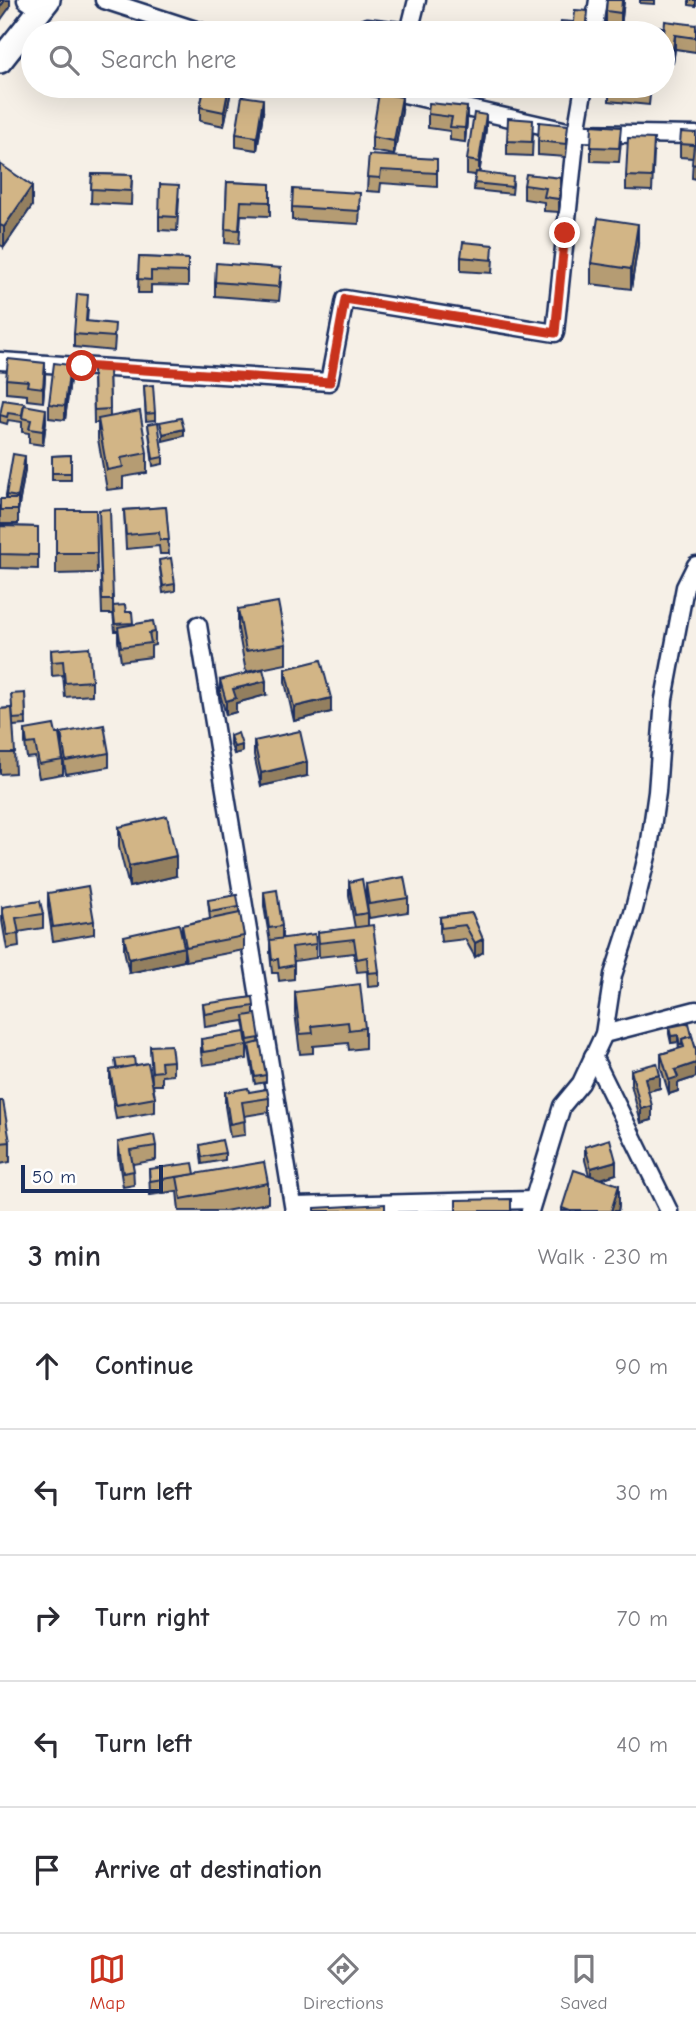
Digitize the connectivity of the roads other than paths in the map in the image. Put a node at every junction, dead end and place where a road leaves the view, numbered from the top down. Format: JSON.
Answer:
{"nodes":[{"id":1,"x":104,"y":0,"type":"edge"},
{"id":2,"x":417,"y":0,"type":"edge"},
{"id":3,"x":598,"y":0,"type":"edge"},
{"id":4,"x":38,"y":3,"type":"edge"},
{"id":5,"x":26,"y":21,"type":"edge"},
{"id":6,"x":168,"y":21,"type":"edge"},
{"id":7,"x":412,"y":21,"type":"edge"},
{"id":8,"x":595,"y":21,"type":"edge"},
{"id":9,"x":21,"y":29,"type":"edge"},
{"id":10,"x":0,"y":61,"type":"edge"},
{"id":11,"x":422,"y":98,"type":"edge"},
{"id":12,"x":582,"y":98,"type":"edge"},
{"id":13,"x":576,"y":133,"type":"junction"},
{"id":14,"x":696,"y":135,"type":"edge"},
{"id":15,"x":0,"y":361,"type":"edge"},
{"id":16,"x":696,"y":565,"type":"edge"},
{"id":17,"x":198,"y":625,"type":"dead end"},
{"id":18,"x":696,"y":1010,"type":"edge"},
{"id":19,"x":604,"y":1034,"type":"junction"},
{"id":20,"x":593,"y":1056,"type":"junction"},
{"id":21,"x":531,"y":1205,"type":"edge"},
{"id":22,"x":294,"y":1208,"type":"edge"},
{"id":23,"x":670,"y":1211,"type":"edge"}],
"edges":[{"from":1,"to":6,"type":"street"},
{"from":2,"to":7,"type":"street"},
{"from":3,"to":8,"type":"street"},
{"from":4,"to":5,"type":"street"},
{"from":9,"to":10,"type":"street"},
{"from":11,"to":13,"type":"street"},
{"from":12,"to":13,"type":"street"},
{"from":13,"to":14,"type":"street"},
{"from":13,"to":15,"type":"street"},
{"from":16,"to":19,"type":"street"},
{"from":17,"to":22,"type":"street"},
{"from":18,"to":19,"type":"street"},
{"from":19,"to":20,"type":"street"},
{"from":20,"to":21,"type":"street"},
{"from":20,"to":23,"type":"street"},
{"from":21,"to":22,"type":"street"}]}
